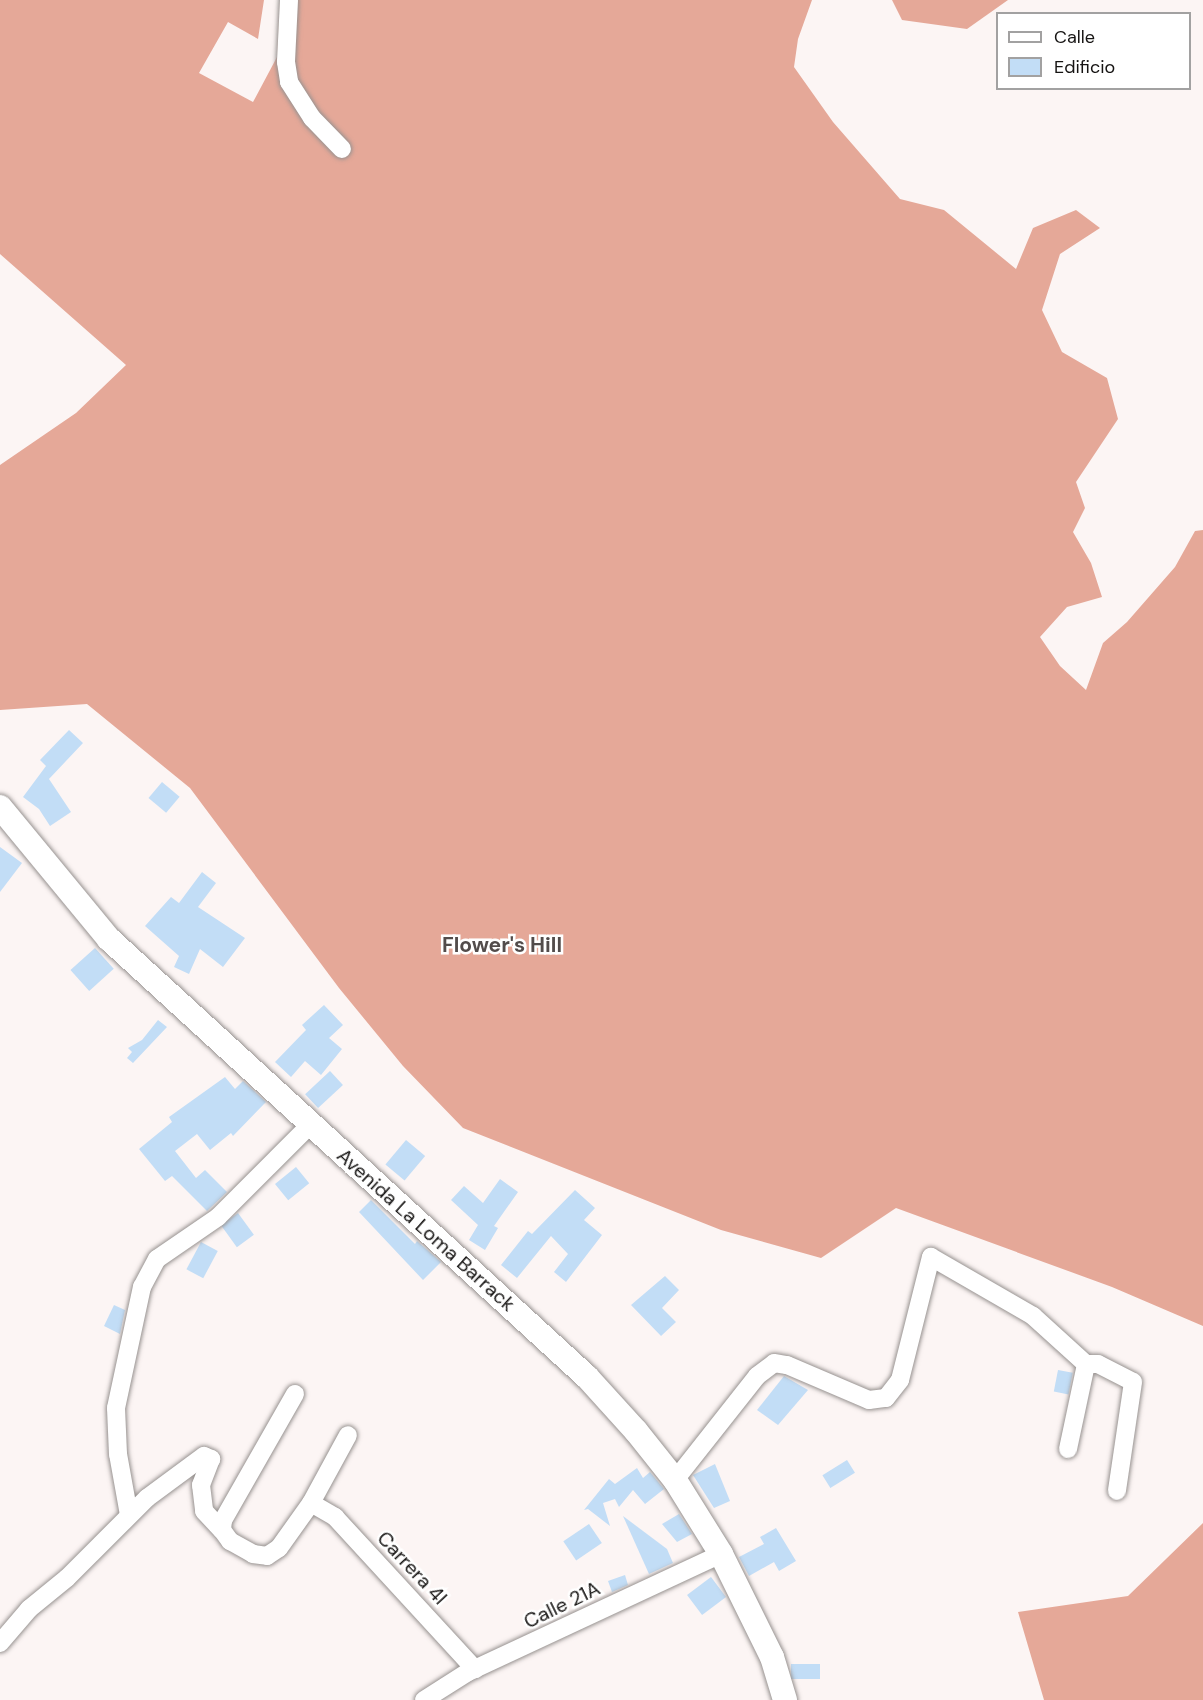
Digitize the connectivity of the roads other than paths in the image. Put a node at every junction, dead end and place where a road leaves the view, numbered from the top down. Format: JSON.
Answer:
{"nodes":[{"id":1,"x":289,"y":0,"type":"edge"},
{"id":2,"x":342,"y":149,"type":"dead end"},
{"id":3,"x":0,"y":807,"type":"edge"},
{"id":4,"x":311,"y":1124,"type":"junction"},
{"id":5,"x":1086,"y":1364,"type":"junction"},
{"id":6,"x":295,"y":1394,"type":"dead end"},
{"id":7,"x":348,"y":1435,"type":"dead end"},
{"id":8,"x":1068,"y":1449,"type":"dead end"},
{"id":9,"x":675,"y":1480,"type":"junction"},
{"id":10,"x":1117,"y":1491,"type":"dead end"},
{"id":11,"x":310,"y":1503,"type":"junction"},
{"id":12,"x":129,"y":1515,"type":"junction"},
{"id":13,"x":222,"y":1530,"type":"junction"},
{"id":14,"x":721,"y":1554,"type":"junction"},
{"id":15,"x":0,"y":1643,"type":"edge"},
{"id":16,"x":475,"y":1669,"type":"junction"},
{"id":17,"x":434,"y":1698,"type":"edge"},
{"id":18,"x":785,"y":1700,"type":"edge"}],
"edges":[{"from":1,"to":2,"type":"street"},
{"from":3,"to":4,"type":"main road","name":"Avenida La Loma Barrack"},
{"from":4,"to":9,"type":"main road","name":"Avenida La Loma Barrack"},
{"from":4,"to":12,"type":"street"},
{"from":5,"to":8,"type":"street"},
{"from":5,"to":9,"type":"street"},
{"from":5,"to":10,"type":"street"},
{"from":6,"to":13,"type":"street"},
{"from":7,"to":11,"type":"street"},
{"from":9,"to":14,"type":"main road","name":"Avenida La Loma Barrack"},
{"from":11,"to":13,"type":"street"},
{"from":11,"to":16,"type":"street","name":"Carrera 4I"},
{"from":12,"to":13,"type":"street"},
{"from":12,"to":15,"type":"street"},
{"from":14,"to":16,"type":"street","name":"Calle 21A"},
{"from":14,"to":18,"type":"main road","name":"Avenida La Loma Barrack"},
{"from":16,"to":17,"type":"street","name":"Calle 21A"}]}
